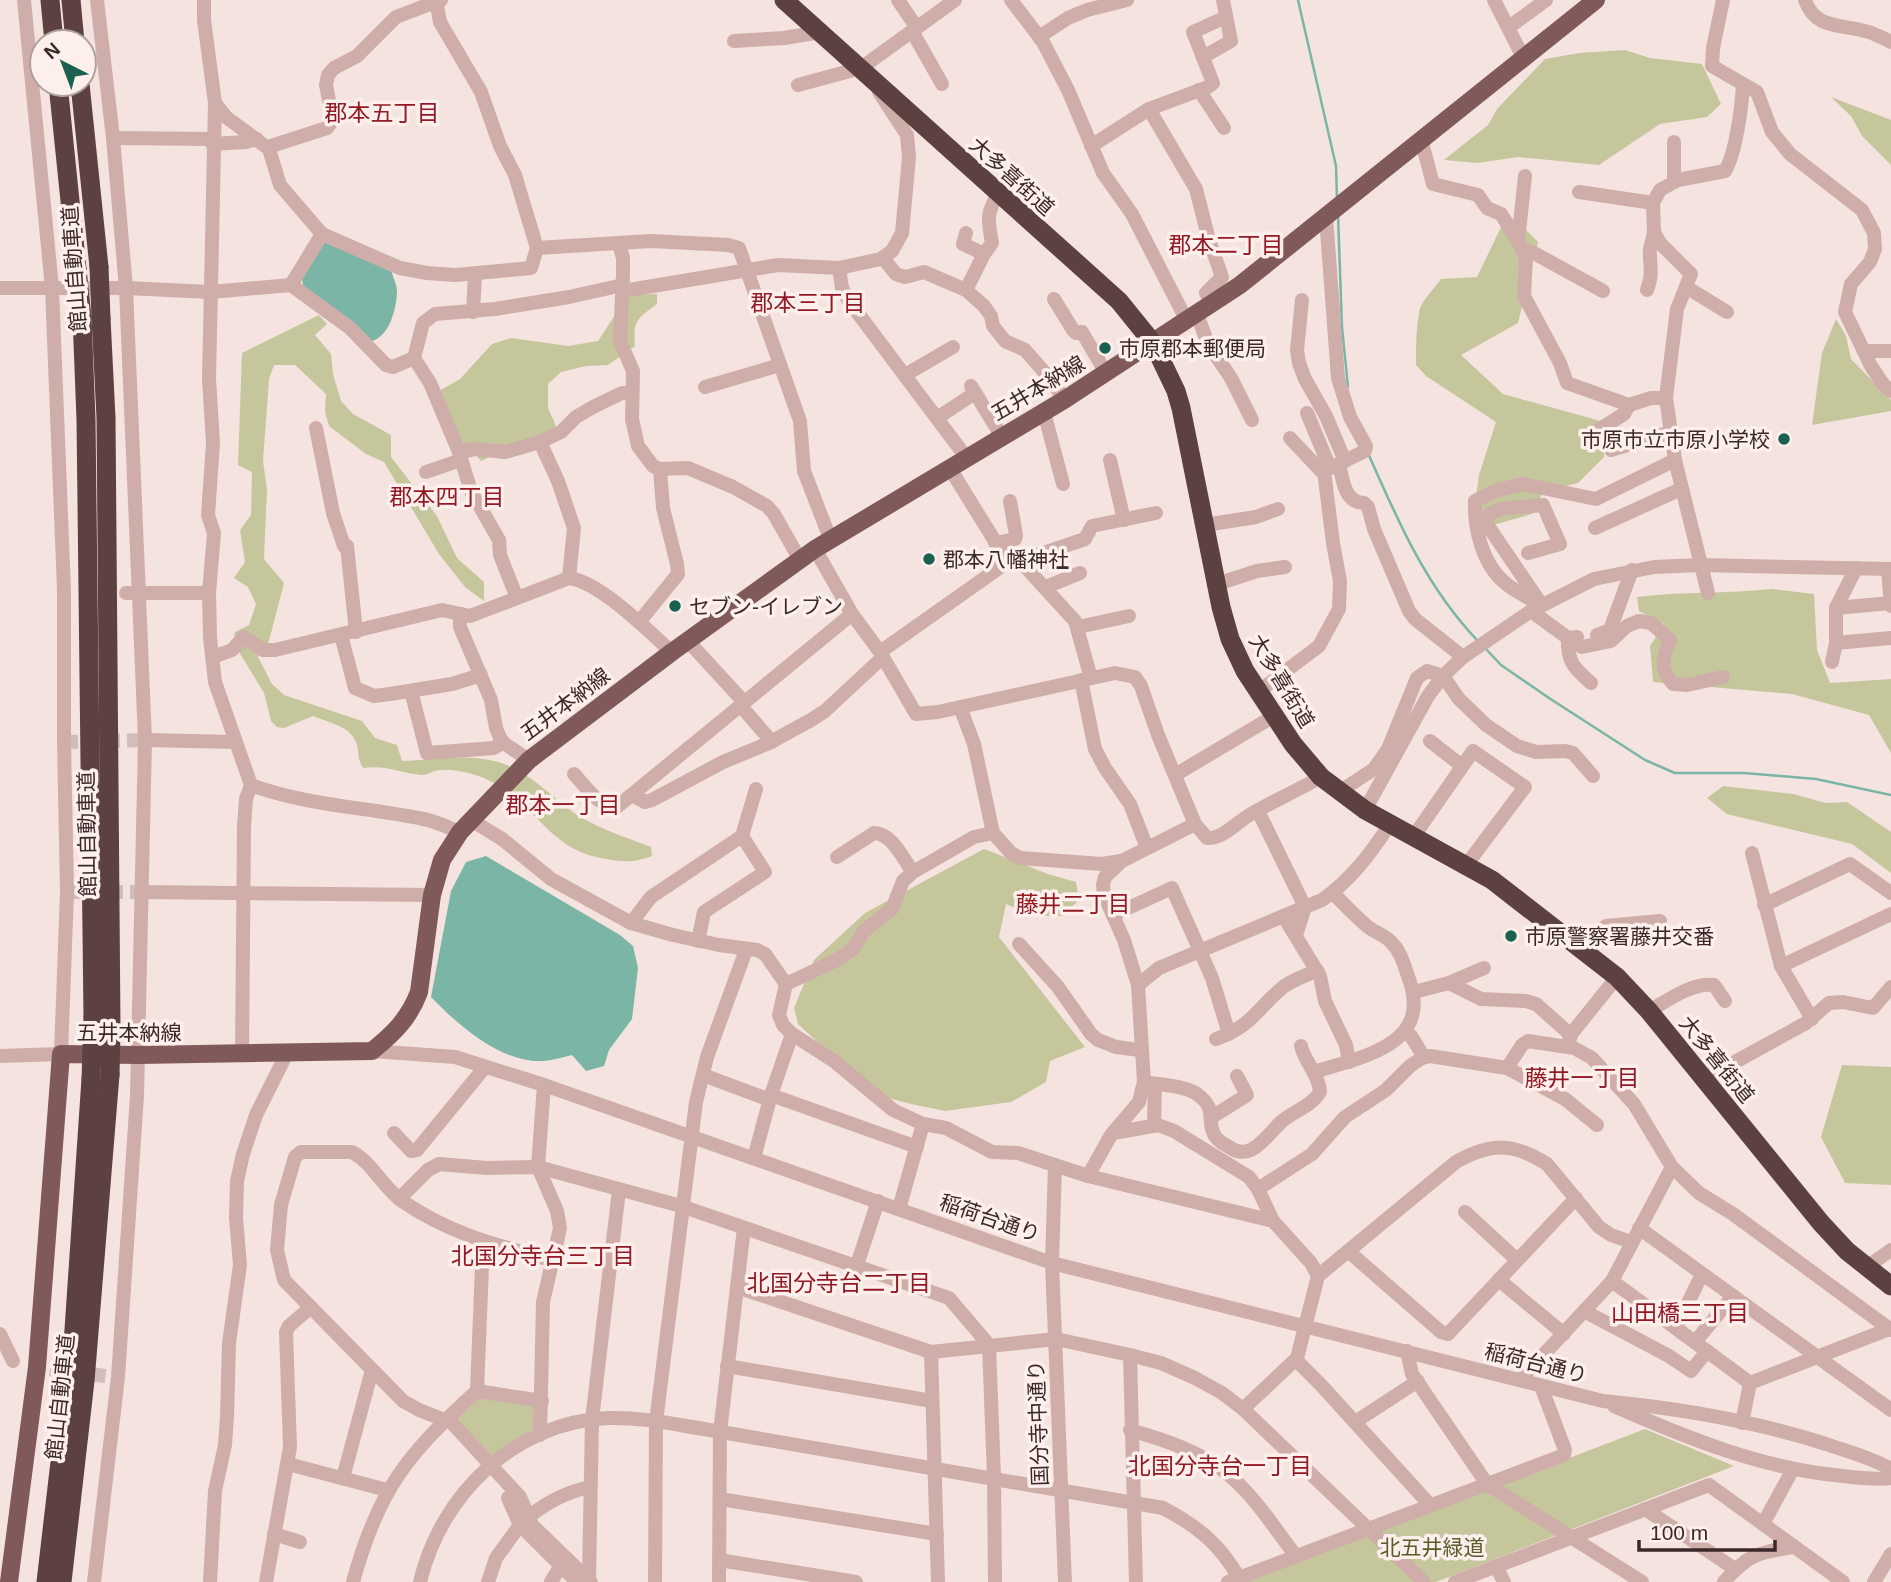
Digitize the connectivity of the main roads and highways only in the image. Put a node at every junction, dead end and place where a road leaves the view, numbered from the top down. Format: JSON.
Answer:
{"nodes":[{"id":1,"x":50,"y":0,"type":"edge"},
{"id":2,"x":71,"y":0,"type":"edge"},
{"id":3,"x":785,"y":0,"type":"edge"},
{"id":4,"x":1596,"y":0,"type":"edge"},
{"id":5,"x":53,"y":28,"type":"edge"},
{"id":6,"x":74,"y":28,"type":"edge"},
{"id":7,"x":59,"y":98,"type":"edge"},
{"id":8,"x":81,"y":98,"type":"edge"},
{"id":9,"x":92,"y":318,"type":"junction"},
{"id":10,"x":1153,"y":343,"type":"junction"},
{"id":11,"x":101,"y":1077,"type":"junction"},
{"id":12,"x":1891,"y":1286,"type":"edge"},
{"id":13,"x":9,"y":1582,"type":"edge"},
{"id":14,"x":46,"y":1582,"type":"edge"},
{"id":15,"x":62,"y":1582,"type":"edge"}],
"edges":[{"from":1,"to":5,"type":"highway"},
{"from":2,"to":6,"type":"highway"},
{"from":3,"to":10,"type":"highway","name":"大多喜街道"},
{"from":4,"to":10,"type":"main road","name":"五井本納線"},
{"from":7,"to":9,"type":"highway","name":"館山自動車道","bridge":true},
{"from":8,"to":9,"type":"highway","name":"館山自動車道","bridge":true},
{"from":9,"to":11,"type":"highway","name":"館山自動車道","bridge":true},
{"from":9,"to":11,"type":"highway","name":"館山自動車道","bridge":true},
{"from":10,"to":12,"type":"highway","name":"大多喜街道"},
{"from":10,"to":13,"type":"main road","name":"五井本納線"},
{"from":11,"to":14,"type":"highway","name":"館山自動車道"},
{"from":11,"to":15,"type":"highway","name":"館山自動車道"}]}
